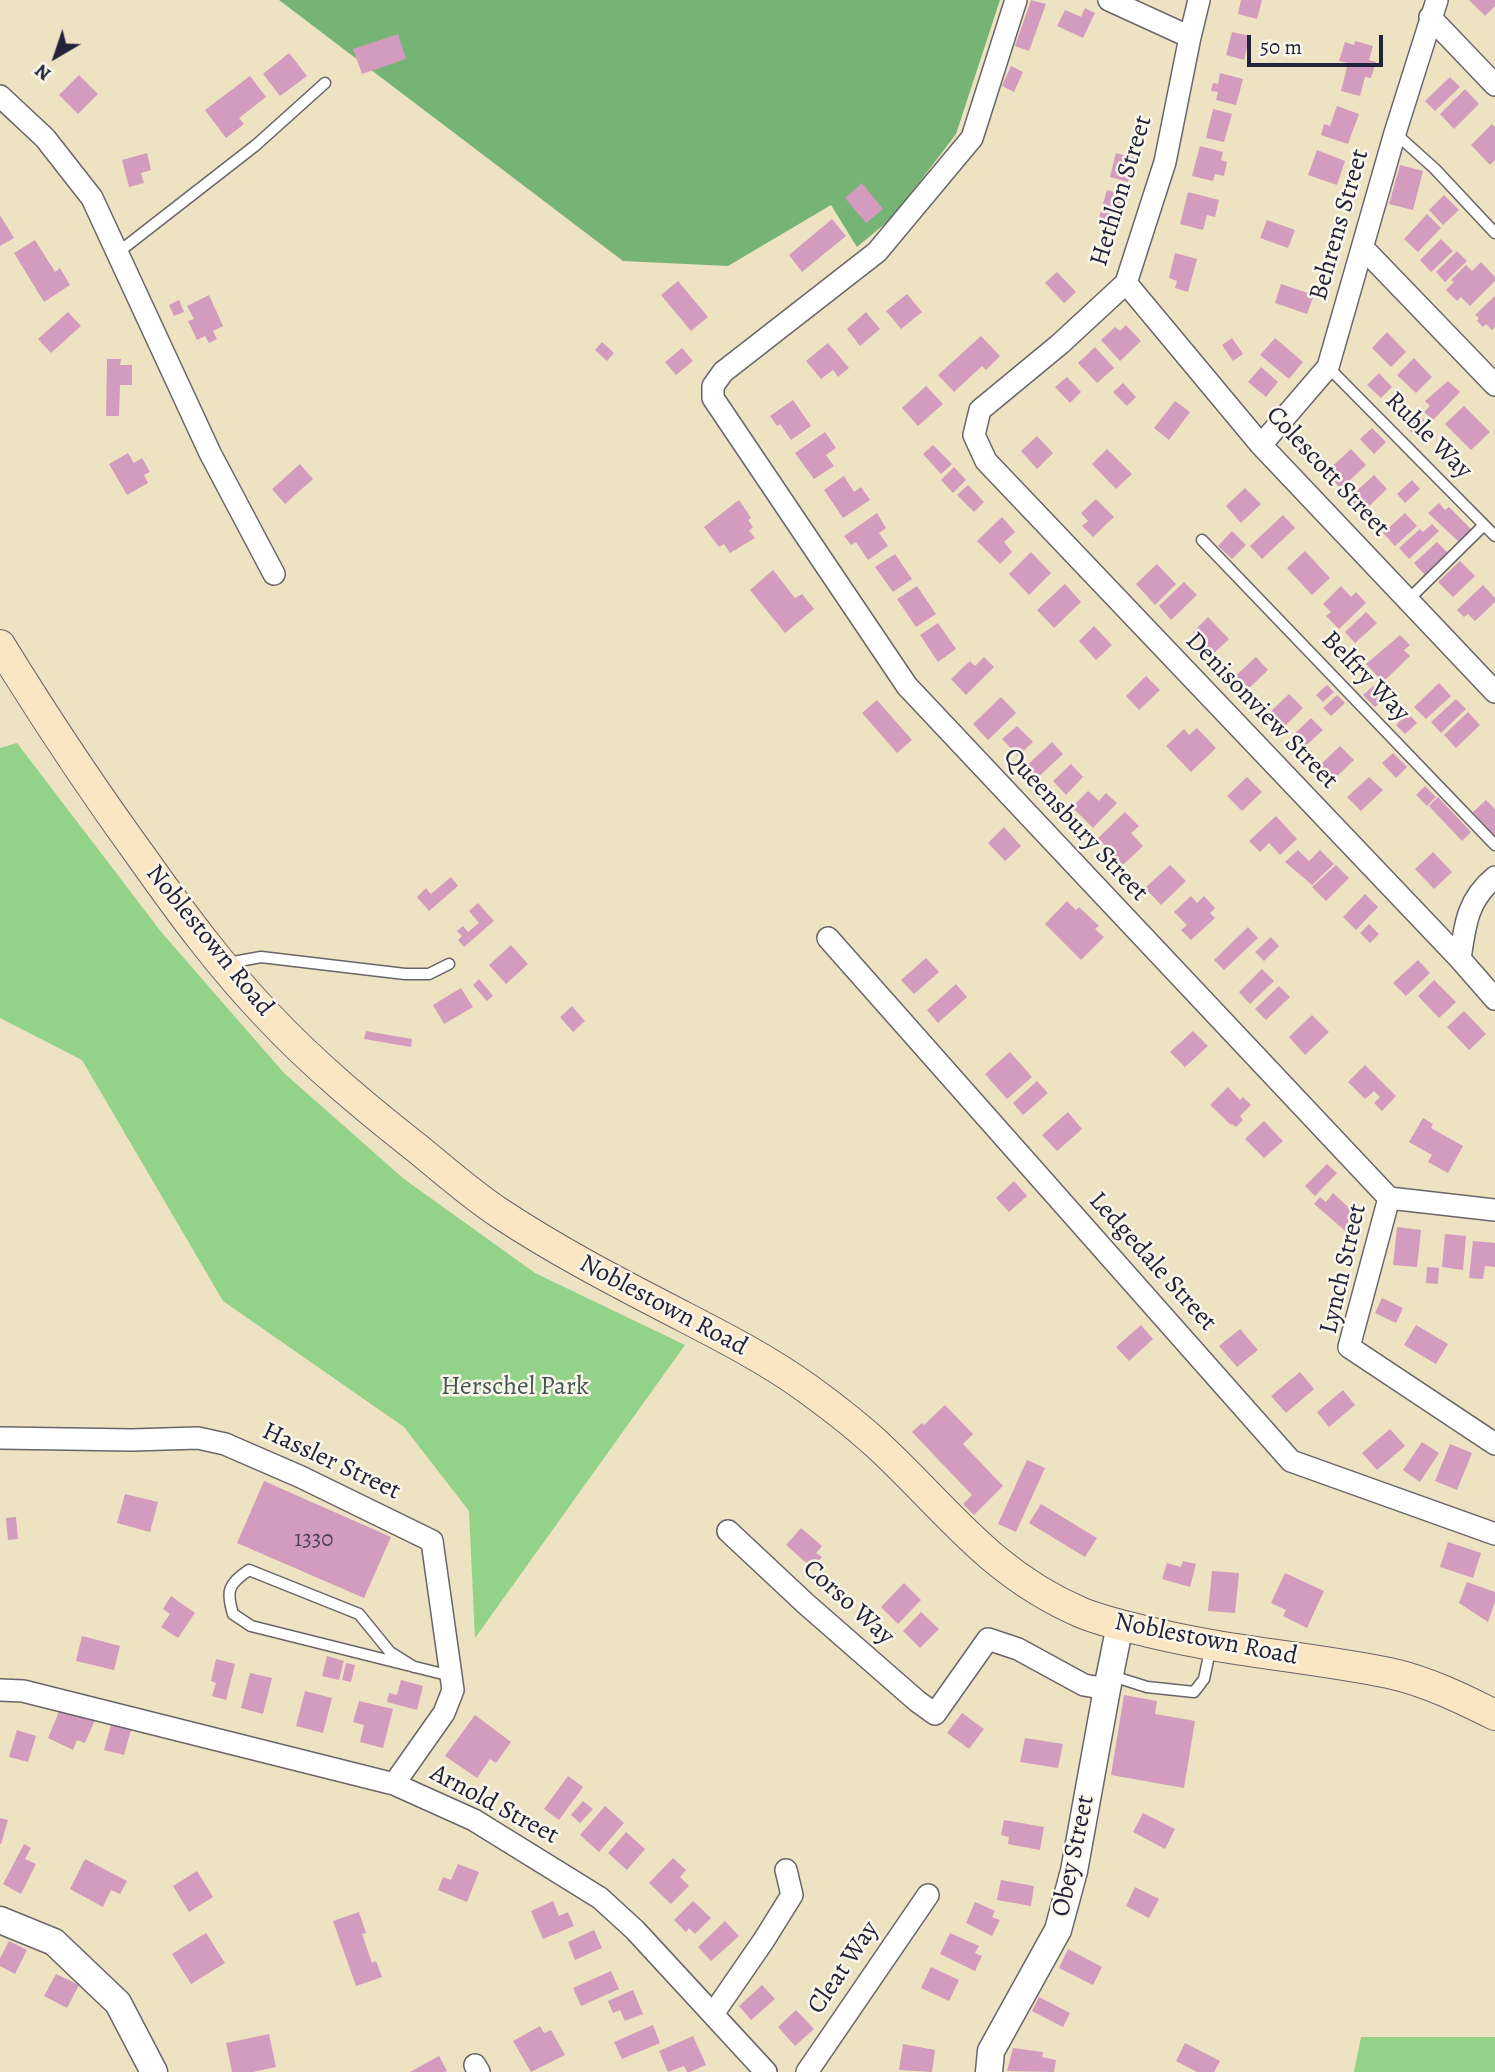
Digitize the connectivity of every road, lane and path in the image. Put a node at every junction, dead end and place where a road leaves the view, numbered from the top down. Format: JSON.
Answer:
{"nodes":[{"id":1,"x":1016,"y":0,"type":"edge"},
{"id":2,"x":1109,"y":0,"type":"edge"},
{"id":3,"x":1199,"y":0,"type":"edge"},
{"id":4,"x":1434,"y":9,"type":"edge"},
{"id":5,"x":1190,"y":37,"type":"junction"},
{"id":6,"x":325,"y":83,"type":"dead end"},
{"id":7,"x":1495,"y":85,"type":"edge"},
{"id":8,"x":0,"y":96,"type":"edge"},
{"id":9,"x":1395,"y":132,"type":"junction"},
{"id":10,"x":1495,"y":233,"type":"edge"},
{"id":11,"x":1363,"y":248,"type":"junction"},
{"id":12,"x":116,"y":254,"type":"junction"},
{"id":13,"x":1126,"y":283,"type":"junction"},
{"id":14,"x":1328,"y":367,"type":"junction"},
{"id":15,"x":1495,"y":385,"type":"edge"},
{"id":16,"x":1261,"y":445,"type":"junction"},
{"id":17,"x":986,"y":461,"type":"joint"},
{"id":18,"x":1484,"y":525,"type":"junction"},
{"id":19,"x":1495,"y":536,"type":"edge"},
{"id":20,"x":1202,"y":540,"type":"dead end"},
{"id":21,"x":274,"y":574,"type":"dead end"},
{"id":22,"x":1408,"y":600,"type":"junction"},
{"id":23,"x":0,"y":645,"type":"edge"},
{"id":24,"x":1495,"y":692,"type":"edge"},
{"id":25,"x":1495,"y":845,"type":"edge"},
{"id":26,"x":1495,"y":877,"type":"edge"},
{"id":27,"x":828,"y":938,"type":"dead end"},
{"id":28,"x":1460,"y":959,"type":"junction"},
{"id":29,"x":221,"y":964,"type":"junction"},
{"id":30,"x":449,"y":964,"type":"dead end"},
{"id":31,"x":1495,"y":999,"type":"edge"},
{"id":32,"x":1389,"y":1198,"type":"junction"},
{"id":33,"x":1495,"y":1210,"type":"edge"},
{"id":34,"x":0,"y":1438,"type":"edge"},
{"id":35,"x":1495,"y":1444,"type":"edge"},
{"id":36,"x":728,"y":1531,"type":"dead end"},
{"id":37,"x":1495,"y":1534,"type":"edge"},
{"id":38,"x":1120,"y":1625,"type":"junction"},
{"id":39,"x":1211,"y":1646,"type":"junction"},
{"id":40,"x":414,"y":1667,"type":"junction"},
{"id":41,"x":451,"y":1676,"type":"junction"},
{"id":42,"x":1108,"y":1682,"type":"junction"},
{"id":43,"x":0,"y":1690,"type":"edge"},
{"id":44,"x":1494,"y":1713,"type":"edge"},
{"id":45,"x":394,"y":1784,"type":"junction"},
{"id":46,"x":786,"y":1870,"type":"dead end"},
{"id":47,"x":928,"y":1895,"type":"dead end"},
{"id":48,"x":0,"y":1920,"type":"edge"},
{"id":49,"x":713,"y":2014,"type":"junction"},
{"id":50,"x":154,"y":2072,"type":"edge"},
{"id":51,"x":766,"y":2072,"type":"edge"},
{"id":52,"x":807,"y":2072,"type":"edge"},
{"id":53,"x":989,"y":2072,"type":"edge"}],
"edges":[{"from":1,"to":32,"type":"street","name":"Queensbury Street"},
{"from":2,"to":5,"type":"street"},
{"from":3,"to":5,"type":"street","name":"Hethlon Street"},
{"from":4,"to":7,"type":"street"},
{"from":4,"to":9,"type":"street","name":"Behrens Street"},
{"from":5,"to":13,"type":"street","name":"Hethlon Street"},
{"from":6,"to":12,"type":"lane"},
{"from":8,"to":12,"type":"street"},
{"from":9,"to":10,"type":"lane"},
{"from":9,"to":11,"type":"street","name":"Behrens Street"},
{"from":11,"to":14,"type":"street","name":"Behrens Street"},
{"from":11,"to":15,"type":"street"},
{"from":12,"to":21,"type":"street"},
{"from":13,"to":16,"type":"street","name":"Colescott Street"},
{"from":13,"to":17,"type":"street","name":"Hethlon Street"},
{"from":14,"to":16,"type":"street","name":"Behrens Street"},
{"from":14,"to":18,"type":"lane","name":"Ruble Way"},
{"from":16,"to":22,"type":"street","name":"Colescott Street"},
{"from":17,"to":28,"type":"street","name":"Denisonview Street"},
{"from":18,"to":19,"type":"lane","name":"Ruble Way"},
{"from":18,"to":22,"type":"lane"},
{"from":20,"to":25,"type":"lane","name":"Belfry Way"},
{"from":22,"to":24,"type":"street","name":"Colescott Street"},
{"from":23,"to":29,"type":"main road","name":"Noblestown Road"},
{"from":26,"to":28,"type":"street"},
{"from":27,"to":37,"type":"street","name":"Ledgedale Street"},
{"from":28,"to":31,"type":"street","name":"Denisonview Street"},
{"from":29,"to":30,"type":"lane"},
{"from":29,"to":38,"type":"main road","name":"Noblestown Road"},
{"from":32,"to":33,"type":"street"},
{"from":32,"to":35,"type":"street","name":"Lynch Street"},
{"from":34,"to":41,"type":"street","name":"Hassler Street"},
{"from":36,"to":42,"type":"street","name":"Corso Way"},
{"from":38,"to":39,"type":"main road","name":"Noblestown Road"},
{"from":38,"to":42,"type":"street","name":"Obey Street"},
{"from":39,"to":42,"type":"lane"},
{"from":39,"to":44,"type":"main road","name":"Noblestown Road"},
{"from":40,"to":40,"type":"lane"},
{"from":40,"to":41,"type":"lane"},
{"from":41,"to":45,"type":"street"},
{"from":42,"to":53,"type":"street","name":"Obey Street"},
{"from":43,"to":45,"type":"street","name":"Arnold Street"},
{"from":45,"to":49,"type":"street","name":"Arnold Street"},
{"from":46,"to":49,"type":"street"},
{"from":47,"to":52,"type":"street","name":"Cleat Way"},
{"from":48,"to":50,"type":"street"},
{"from":49,"to":51,"type":"street","name":"Arnold Street"}]}
